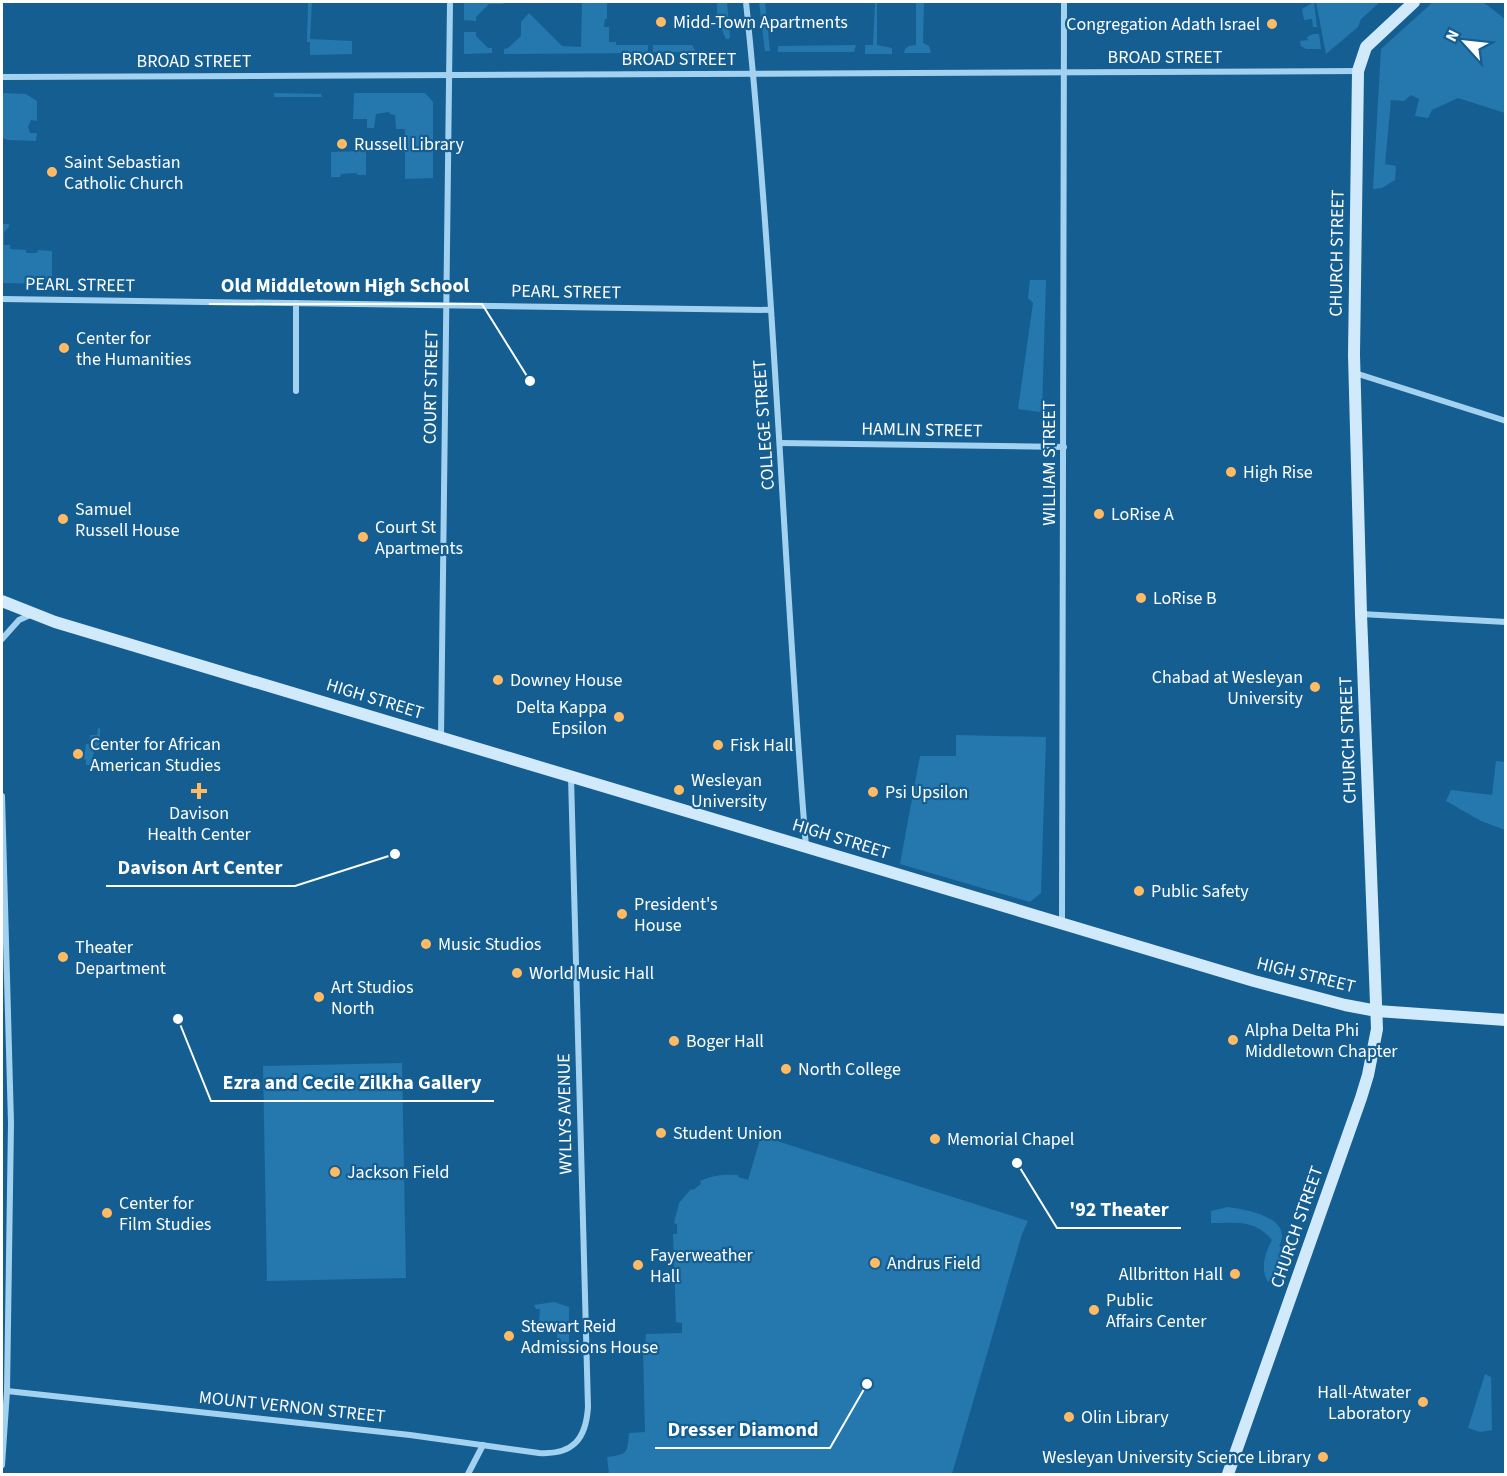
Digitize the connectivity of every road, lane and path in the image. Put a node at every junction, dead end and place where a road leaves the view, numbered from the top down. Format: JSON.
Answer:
{"nodes":[{"id":1,"x":450,"y":2,"type":"edge"},
{"id":2,"x":746,"y":2,"type":"edge"},
{"id":3,"x":1065,"y":2,"type":"edge"},
{"id":4,"x":1414,"y":2,"type":"edge"},
{"id":5,"x":1358,"y":71,"type":"junction"},
{"id":6,"x":1065,"y":72,"type":"junction"},
{"id":7,"x":754,"y":74,"type":"junction"},
{"id":8,"x":450,"y":75,"type":"junction"},
{"id":9,"x":2,"y":77,"type":"edge"},
{"id":10,"x":2,"y":299,"type":"edge"},
{"id":11,"x":296,"y":303,"type":"junction"},
{"id":12,"x":447,"y":305,"type":"junction"},
{"id":13,"x":771,"y":310,"type":"junction"},
{"id":14,"x":1355,"y":373,"type":"junction"},
{"id":15,"x":296,"y":391,"type":"dead end"},
{"id":16,"x":1506,"y":421,"type":"edge"},
{"id":17,"x":780,"y":444,"type":"junction"},
{"id":18,"x":1064,"y":447,"type":"junction"},
{"id":19,"x":2,"y":601,"type":"edge"},
{"id":20,"x":35,"y":614,"type":"junction"},
{"id":21,"x":1361,"y":614,"type":"junction"},
{"id":22,"x":1506,"y":622,"type":"edge"},
{"id":23,"x":2,"y":639,"type":"edge"},
{"id":24,"x":441,"y":738,"type":"junction"},
{"id":25,"x":571,"y":777,"type":"junction"},
{"id":26,"x":2,"y":796,"type":"edge"},
{"id":27,"x":806,"y":847,"type":"junction"},
{"id":28,"x":1062,"y":924,"type":"junction"},
{"id":29,"x":1377,"y":1011,"type":"junction"},
{"id":30,"x":1506,"y":1020,"type":"edge"},
{"id":31,"x":5,"y":1034,"type":"edge"},
{"id":32,"x":7,"y":1390,"type":"junction"},
{"id":33,"x":483,"y":1445,"type":"junction"},
{"id":34,"x":573,"y":1446,"type":"joint"},
{"id":35,"x":2,"y":1465,"type":"edge"},
{"id":36,"x":468,"y":1474,"type":"edge"},
{"id":37,"x":1228,"y":1474,"type":"edge"}],
"edges":[{"from":1,"to":8,"type":"street","name":"COURT STREET"},
{"from":2,"to":7,"type":"street","name":"COLLEGE STREET"},
{"from":3,"to":6,"type":"street","name":"WILLIAM STREET"},
{"from":4,"to":5,"type":"street","name":"CHURCH STREET"},
{"from":5,"to":6,"type":"street","name":"BROAD STREET"},
{"from":5,"to":14,"type":"street","name":"CHURCH STREET"},
{"from":6,"to":7,"type":"street","name":"BROAD STREET"},
{"from":6,"to":18,"type":"street","name":"WILLIAM STREET"},
{"from":7,"to":8,"type":"street","name":"BROAD STREET"},
{"from":7,"to":13,"type":"street","name":"COLLEGE STREET"},
{"from":8,"to":9,"type":"street","name":"BROAD STREET"},
{"from":8,"to":12,"type":"street","name":"COURT STREET"},
{"from":10,"to":11,"type":"street","name":"PEARL STREET"},
{"from":11,"to":12,"type":"street","name":"PEARL STREET"},
{"from":11,"to":15,"type":"street"},
{"from":12,"to":13,"type":"street","name":"PEARL STREET"},
{"from":12,"to":24,"type":"street","name":"COURT STREET"},
{"from":13,"to":17,"type":"street","name":"COLLEGE STREET"},
{"from":14,"to":16,"type":"street"},
{"from":14,"to":21,"type":"street","name":"CHURCH STREET"},
{"from":17,"to":18,"type":"street","name":"HAMLIN STREET"},
{"from":17,"to":27,"type":"street","name":"COLLEGE STREET"},
{"from":18,"to":28,"type":"street","name":"WILLIAM STREET"},
{"from":19,"to":20,"type":"street","name":"HIGH STREET"},
{"from":20,"to":23,"type":"street"},
{"from":20,"to":24,"type":"street","name":"HIGH STREET"},
{"from":21,"to":22,"type":"street"},
{"from":21,"to":29,"type":"street","name":"CHURCH STREET"},
{"from":24,"to":25,"type":"street","name":"HIGH STREET"},
{"from":25,"to":27,"type":"street","name":"HIGH STREET"},
{"from":25,"to":34,"type":"street","name":"WYLLYS AVENUE"},
{"from":26,"to":31,"type":"street"},
{"from":27,"to":28,"type":"street","name":"HIGH STREET"},
{"from":28,"to":29,"type":"street","name":"HIGH STREET"},
{"from":29,"to":30,"type":"street","name":"HIGH STREET"},
{"from":29,"to":37,"type":"street","name":"CHURCH STREET"},
{"from":31,"to":32,"type":"street"},
{"from":32,"to":33,"type":"street","name":"MOUNT VERNON STREET"},
{"from":32,"to":35,"type":"street"},
{"from":33,"to":34,"type":"street","name":"MOUNT VERNON STREET"},
{"from":33,"to":36,"type":"street"}]}
